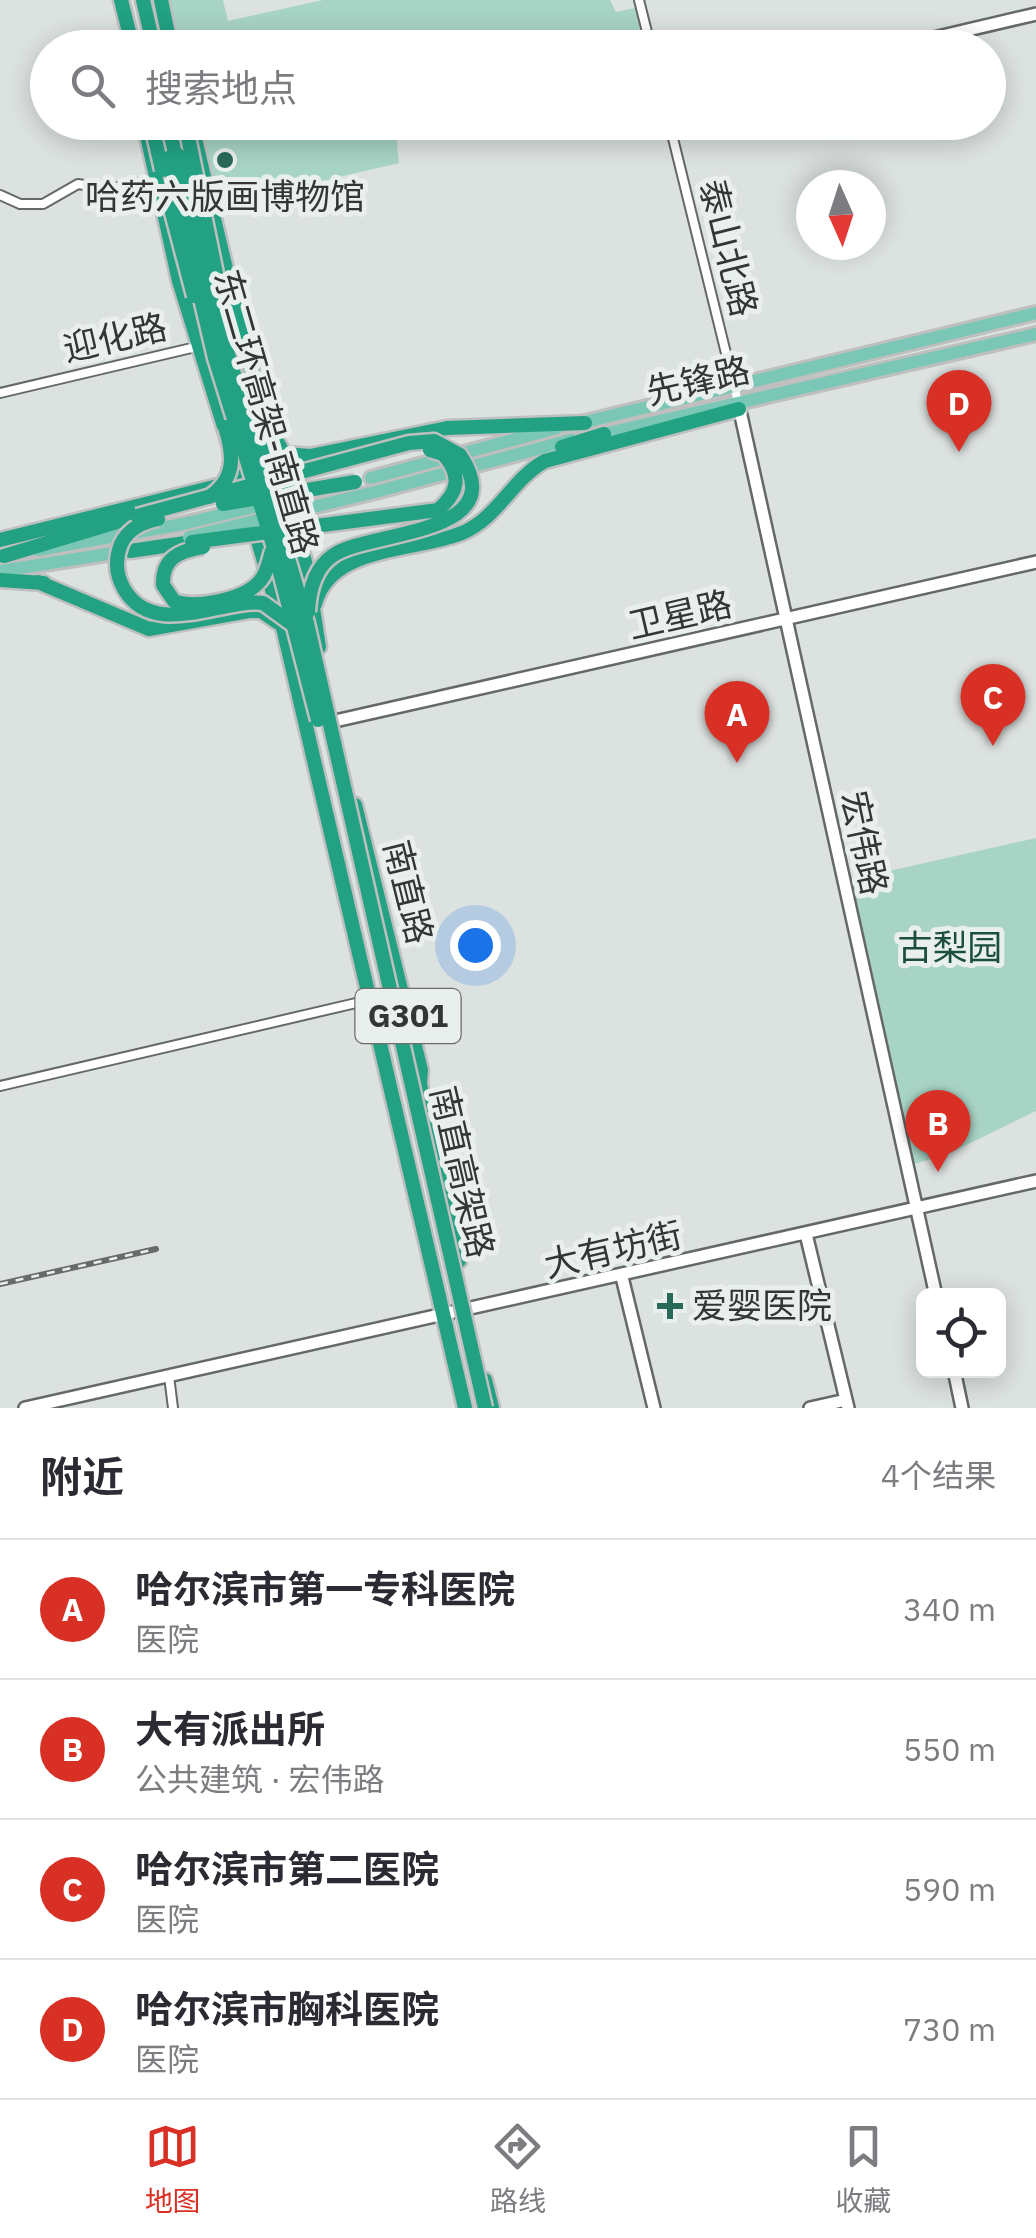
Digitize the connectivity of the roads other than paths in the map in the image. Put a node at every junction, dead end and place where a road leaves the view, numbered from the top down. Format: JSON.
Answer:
{"nodes":[{"id":1,"x":119,"y":0,"type":"edge"},
{"id":2,"x":131,"y":0,"type":"edge"},
{"id":3,"x":143,"y":0,"type":"edge"},
{"id":4,"x":161,"y":0,"type":"edge"},
{"id":5,"x":640,"y":0,"type":"edge"},
{"id":6,"x":1036,"y":16,"type":"edge"},
{"id":7,"x":126,"y":30,"type":"edge"},
{"id":8,"x":138,"y":30,"type":"edge"},
{"id":9,"x":150,"y":30,"type":"edge"},
{"id":10,"x":167,"y":30,"type":"edge"},
{"id":11,"x":647,"y":30,"type":"edge"},
{"id":12,"x":973,"y":30,"type":"edge"},
{"id":13,"x":982,"y":30,"type":"edge"},
{"id":14,"x":151,"y":140,"type":"edge"},
{"id":15,"x":152,"y":140,"type":"edge"},
{"id":16,"x":164,"y":140,"type":"edge"},
{"id":17,"x":174,"y":140,"type":"edge"},
{"id":18,"x":192,"y":140,"type":"edge"},
{"id":19,"x":193,"y":140,"type":"edge"},
{"id":20,"x":674,"y":140,"type":"edge"},
{"id":21,"x":156,"y":179,"type":"junction"},
{"id":22,"x":0,"y":194,"type":"edge"},
{"id":23,"x":1036,"y":313,"type":"edge"},
{"id":24,"x":1036,"y":334,"type":"edge"},
{"id":25,"x":242,"y":336,"type":"junction"},
{"id":26,"x":211,"y":353,"type":"junction"},
{"id":27,"x":734,"y":386,"type":"junction"},
{"id":28,"x":0,"y":393,"type":"edge"},
{"id":29,"x":739,"y":405,"type":"junction"},
{"id":30,"x":585,"y":423,"type":"junction"},
{"id":31,"x":253,"y":424,"type":"junction"},
{"id":32,"x":225,"y":431,"type":"junction"},
{"id":33,"x":604,"y":434,"type":"junction"},
{"id":34,"x":282,"y":460,"type":"junction"},
{"id":35,"x":241,"y":480,"type":"junction"},
{"id":36,"x":367,"y":484,"type":"junction"},
{"id":37,"x":202,"y":496,"type":"junction"},
{"id":38,"x":472,"y":518,"type":"junction"},
{"id":39,"x":188,"y":534,"type":"junction"},
{"id":40,"x":273,"y":545,"type":"junction"},
{"id":41,"x":130,"y":551,"type":"joint"},
{"id":42,"x":1,"y":556,"type":"edge"},
{"id":43,"x":1036,"y":562,"type":"edge"},
{"id":44,"x":320,"y":568,"type":"junction"},
{"id":45,"x":0,"y":582,"type":"edge"},
{"id":46,"x":38,"y":582,"type":"junction"},
{"id":47,"x":190,"y":615,"type":"junction"},
{"id":48,"x":788,"y":619,"type":"junction"},
{"id":49,"x":300,"y":626,"type":"junction"},
{"id":50,"x":310,"y":667,"type":"junction"},
{"id":51,"x":326,"y":718,"type":"junction"},
{"id":52,"x":360,"y":971,"type":"junction"},
{"id":53,"x":370,"y":1000,"type":"junction"},
{"id":54,"x":417,"y":1064,"type":"junction"},
{"id":55,"x":0,"y":1086,"type":"edge"},
{"id":56,"x":1036,"y":1181,"type":"edge"},
{"id":57,"x":916,"y":1209,"type":"junction"},
{"id":58,"x":806,"y":1234,"type":"junction"},
{"id":59,"x":622,"y":1276,"type":"junction"},
{"id":60,"x":934,"y":1288,"type":"edge"},
{"id":61,"x":470,"y":1312,"type":"junction"},
{"id":62,"x":444,"y":1317,"type":"junction"},
{"id":63,"x":169,"y":1376,"type":"junction"},
{"id":64,"x":956,"y":1378,"type":"edge"},
{"id":65,"x":847,"y":1404,"type":"edge"},
{"id":66,"x":26,"y":1408,"type":"edge"},
{"id":67,"x":173,"y":1408,"type":"edge"},
{"id":68,"x":465,"y":1408,"type":"edge"},
{"id":69,"x":477,"y":1408,"type":"edge"},
{"id":70,"x":489,"y":1408,"type":"edge"},
{"id":71,"x":654,"y":1408,"type":"edge"},
{"id":72,"x":810,"y":1408,"type":"edge"},
{"id":73,"x":962,"y":1408,"type":"edge"}],
"edges":[{"from":1,"to":7,"type":"highway"},
{"from":2,"to":8,"type":"highway"},
{"from":3,"to":9,"type":"highway"},
{"from":4,"to":10,"type":"highway"},
{"from":5,"to":11,"type":"street"},
{"from":6,"to":12,"type":"main road"},
{"from":6,"to":13,"type":"main road"},
{"from":14,"to":21,"type":"highway"},
{"from":15,"to":26,"type":"highway","bridge":true},
{"from":16,"to":26,"type":"highway","name":"东二环高架-南直路","bridge":true},
{"from":17,"to":26,"type":"highway","name":"东二环高架-南直路","bridge":true},
{"from":18,"to":26,"type":"highway","bridge":true},
{"from":19,"to":25,"type":"highway"},
{"from":20,"to":27,"type":"street","name":"泰山北路"},
{"from":21,"to":22,"type":"street"},
{"from":21,"to":26,"type":"highway"},
{"from":23,"to":27,"type":"main road"},
{"from":24,"to":29,"type":"main road","name":"先锋路"},
{"from":25,"to":26,"type":"street","name":"迎化路"},
{"from":25,"to":34,"type":"highway"},
{"from":26,"to":28,"type":"street","name":"迎化路"},
{"from":26,"to":31,"type":"highway","name":"东二环高架-南直路","bridge":true},
{"from":26,"to":32,"type":"highway"},
{"from":26,"to":40,"type":"highway","name":"东二环高架-南直路","bridge":true},
{"from":27,"to":29,"type":"street","name":"泰山北路"},
{"from":27,"to":30,"type":"main road"},
{"from":29,"to":33,"type":"main road","name":"先锋路"},
{"from":29,"to":48,"type":"main road","name":"宏伟路"},
{"from":29,"to":49,"type":"highway"},
{"from":30,"to":34,"type":"highway"},
{"from":30,"to":36,"type":"main road"},
{"from":31,"to":39,"type":"highway","bridge":true},
{"from":31,"to":49,"type":"highway","name":"东二环高架-南直路","bridge":true},
{"from":32,"to":35,"type":"highway","number":"G301"},
{"from":32,"to":37,"type":"highway","bridge":true},
{"from":33,"to":36,"type":"main road","name":"先锋路"},
{"from":33,"to":38,"type":"highway"},
{"from":34,"to":35,"type":"highway"},
{"from":34,"to":49,"type":"highway"},
{"from":35,"to":37,"type":"highway"},
{"from":35,"to":49,"type":"highway","number":"G301"},
{"from":36,"to":39,"type":"main road","name":"先锋路","bridge":true},
{"from":36,"to":39,"type":"main road","bridge":true},
{"from":36,"to":47,"type":"highway","bridge":true},
{"from":37,"to":42,"type":"highway"},
{"from":37,"to":42,"type":"highway","bridge":true},
{"from":37,"to":44,"type":"highway","bridge":true},
{"from":38,"to":40,"type":"highway","bridge":true},
{"from":38,"to":44,"type":"highway","bridge":true},
{"from":39,"to":41,"type":"highway"},
{"from":39,"to":42,"type":"main road","name":"先锋路"},
{"from":40,"to":49,"type":"highway","name":"东二环高架-南直路","bridge":true},
{"from":41,"to":42,"type":"main road"},
{"from":43,"to":48,"type":"main road","name":"卫星路"},
{"from":44,"to":49,"type":"highway","bridge":true},
{"from":45,"to":46,"type":"highway"},
{"from":46,"to":47,"type":"highway","bridge":true},
{"from":46,"to":49,"type":"highway"},
{"from":47,"to":49,"type":"highway","bridge":true},
{"from":48,"to":51,"type":"main road","name":"卫星路"},
{"from":48,"to":57,"type":"main road","name":"宏伟路"},
{"from":49,"to":50,"type":"highway","name":"东二环高架-南直路","bridge":true},
{"from":49,"to":51,"type":"highway","name":"南直路","number":"G301"},
{"from":49,"to":52,"type":"highway","name":"南直路","number":"G301"},
{"from":50,"to":51,"type":"highway","name":"东二环高架-南直路","bridge":true},
{"from":50,"to":52,"type":"highway","bridge":true},
{"from":50,"to":54,"type":"highway","bridge":true},
{"from":51,"to":54,"type":"highway","name":"南直路","number":"G301"},
{"from":51,"to":69,"type":"highway","name":"南直高架路"},
{"from":51,"to":70,"type":"highway","name":"南直高架路","bridge":true},
{"from":52,"to":53,"type":"highway","name":"南直路","number":"G301"},
{"from":53,"to":55,"type":"street"},
{"from":53,"to":62,"type":"highway","name":"南直路","number":"G301"},
{"from":54,"to":61,"type":"highway","name":"南直路","number":"G301"},
{"from":56,"to":57,"type":"main road","name":"大有坊街"},
{"from":57,"to":58,"type":"main road","name":"大有坊街"},
{"from":57,"to":60,"type":"main road","name":"宏伟路"},
{"from":58,"to":59,"type":"main road","name":"大有坊街"},
{"from":58,"to":65,"type":"main road"},
{"from":59,"to":61,"type":"main road","name":"大有坊街"},
{"from":59,"to":71,"type":"main road"},
{"from":61,"to":62,"type":"main road","name":"大有坊街"},
{"from":61,"to":70,"type":"highway","name":"南直路","number":"G301"},
{"from":62,"to":63,"type":"main road","name":"大有坊街"},
{"from":62,"to":68,"type":"highway","name":"南直路","number":"G301"},
{"from":63,"to":66,"type":"main road","name":"大有坊街"},
{"from":63,"to":67,"type":"street"},
{"from":64,"to":73,"type":"main road"},
{"from":65,"to":72,"type":"main road"}]}
